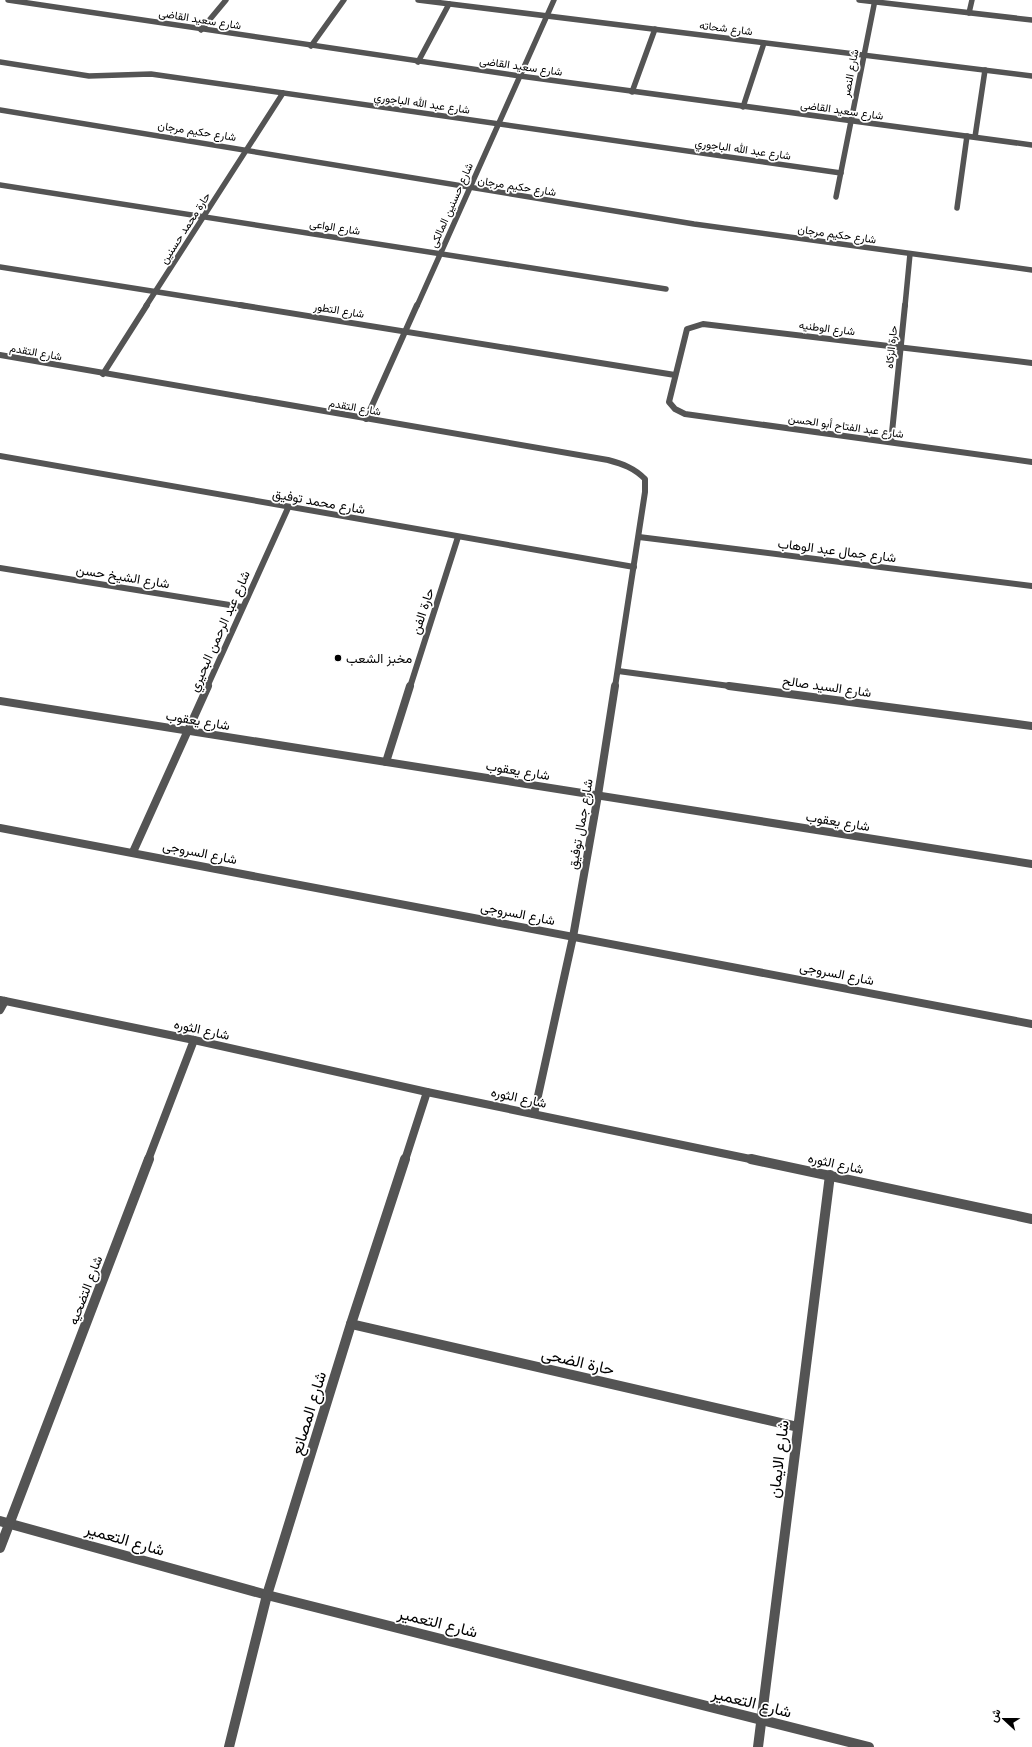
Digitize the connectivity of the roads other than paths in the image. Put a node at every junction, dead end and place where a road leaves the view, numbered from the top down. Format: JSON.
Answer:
{"nodes":[{"id":1,"x":8,"y":0,"type":"edge"},
{"id":2,"x":226,"y":0,"type":"edge"},
{"id":3,"x":344,"y":0,"type":"edge"},
{"id":4,"x":418,"y":0,"type":"edge"},
{"id":5,"x":554,"y":0,"type":"edge"},
{"id":6,"x":859,"y":0,"type":"edge"},
{"id":7,"x":972,"y":0,"type":"edge"},
{"id":8,"x":875,"y":1,"type":"edge"},
{"id":9,"x":450,"y":4,"type":"junction"},
{"id":10,"x":969,"y":13,"type":"junction"},
{"id":11,"x":547,"y":16,"type":"junction"},
{"id":12,"x":1032,"y":20,"type":"edge"},
{"id":13,"x":655,"y":29,"type":"junction"},
{"id":14,"x":201,"y":30,"type":"junction"},
{"id":15,"x":764,"y":43,"type":"junction"},
{"id":16,"x":311,"y":46,"type":"junction"},
{"id":17,"x":864,"y":55,"type":"junction"},
{"id":18,"x":0,"y":62,"type":"edge"},
{"id":19,"x":418,"y":62,"type":"junction"},
{"id":20,"x":985,"y":70,"type":"junction"},
{"id":21,"x":1032,"y":76,"type":"edge"},
{"id":22,"x":520,"y":77,"type":"junction"},
{"id":23,"x":632,"y":92,"type":"junction"},
{"id":24,"x":284,"y":94,"type":"junction"},
{"id":25,"x":743,"y":107,"type":"junction"},
{"id":26,"x":0,"y":110,"type":"edge"},
{"id":27,"x":851,"y":122,"type":"junction"},
{"id":28,"x":498,"y":124,"type":"junction"},
{"id":29,"x":967,"y":136,"type":"junction"},
{"id":30,"x":975,"y":137,"type":"junction"},
{"id":31,"x":1032,"y":144,"type":"edge"},
{"id":32,"x":248,"y":150,"type":"junction"},
{"id":33,"x":840,"y":173,"type":"junction"},
{"id":34,"x":0,"y":185,"type":"edge"},
{"id":35,"x":469,"y":188,"type":"junction"},
{"id":36,"x":836,"y":196,"type":"dead end"},
{"id":37,"x":957,"y":208,"type":"dead end"},
{"id":38,"x":204,"y":216,"type":"junction"},
{"id":39,"x":440,"y":254,"type":"junction"},
{"id":40,"x":910,"y":254,"type":"junction"},
{"id":41,"x":0,"y":267,"type":"edge"},
{"id":42,"x":1032,"y":270,"type":"edge"},
{"id":43,"x":666,"y":289,"type":"dead end"},
{"id":44,"x":156,"y":291,"type":"junction"},
{"id":45,"x":405,"y":331,"type":"junction"},
{"id":46,"x":901,"y":347,"type":"junction"},
{"id":47,"x":0,"y":355,"type":"edge"},
{"id":48,"x":1032,"y":363,"type":"edge"},
{"id":49,"x":103,"y":374,"type":"junction"},
{"id":50,"x":675,"y":374,"type":"junction"},
{"id":51,"x":671,"y":394,"type":"joint"},
{"id":52,"x":366,"y":418,"type":"junction"},
{"id":53,"x":891,"y":442,"type":"junction"},
{"id":54,"x":0,"y":456,"type":"edge"},
{"id":55,"x":1032,"y":462,"type":"edge"},
{"id":56,"x":288,"y":508,"type":"junction"},
{"id":57,"x":458,"y":537,"type":"junction"},
{"id":58,"x":639,"y":537,"type":"junction"},
{"id":59,"x":634,"y":567,"type":"junction"},
{"id":60,"x":0,"y":568,"type":"edge"},
{"id":61,"x":1032,"y":586,"type":"edge"},
{"id":62,"x":242,"y":608,"type":"junction"},
{"id":63,"x":618,"y":671,"type":"junction"},
{"id":64,"x":0,"y":701,"type":"edge"},
{"id":65,"x":1032,"y":726,"type":"edge"},
{"id":66,"x":188,"y":730,"type":"junction"},
{"id":67,"x":386,"y":762,"type":"junction"},
{"id":68,"x":598,"y":795,"type":"junction"},
{"id":69,"x":0,"y":828,"type":"edge"},
{"id":70,"x":133,"y":852,"type":"junction"},
{"id":71,"x":1032,"y":864,"type":"edge"},
{"id":72,"x":573,"y":937,"type":"junction"},
{"id":73,"x":2,"y":1000,"type":"edge"},
{"id":74,"x":0,"y":1010,"type":"edge"},
{"id":75,"x":1032,"y":1024,"type":"edge"},
{"id":76,"x":194,"y":1040,"type":"junction"},
{"id":77,"x":427,"y":1092,"type":"junction"},
{"id":78,"x":534,"y":1114,"type":"junction"},
{"id":79,"x":830,"y":1175,"type":"junction"},
{"id":80,"x":1032,"y":1219,"type":"edge"},
{"id":81,"x":351,"y":1324,"type":"junction"},
{"id":82,"x":798,"y":1427,"type":"junction"},
{"id":83,"x":5,"y":1522,"type":"edge"},
{"id":84,"x":0,"y":1548,"type":"edge"},
{"id":85,"x":267,"y":1596,"type":"junction"},
{"id":86,"x":762,"y":1721,"type":"junction"},
{"id":87,"x":229,"y":1747,"type":"edge"},
{"id":88,"x":758,"y":1747,"type":"edge"},
{"id":89,"x":869,"y":1747,"type":"edge"}],
"edges":[{"from":1,"to":14,"type":"street","name":"شارع سعيد القاضى"},
{"from":2,"to":14,"type":"street"},
{"from":3,"to":16,"type":"street"},
{"from":4,"to":9,"type":"street","name":"شارع شحاته"},
{"from":5,"to":11,"type":"street","name":"شارع حسنين المالكى"},
{"from":6,"to":8,"type":"street"},
{"from":7,"to":10,"type":"street"},
{"from":8,"to":10,"type":"street"},
{"from":8,"to":17,"type":"street","name":"شارع النصر"},
{"from":9,"to":11,"type":"street","name":"شارع شحاته"},
{"from":9,"to":19,"type":"street"},
{"from":10,"to":12,"type":"street"},
{"from":11,"to":13,"type":"street","name":"شارع شحاته"},
{"from":11,"to":22,"type":"street","name":"شارع حسنين المالكى"},
{"from":13,"to":15,"type":"street","name":"شارع شحاته"},
{"from":13,"to":23,"type":"street"},
{"from":14,"to":16,"type":"street","name":"شارع سعيد القاضى"},
{"from":15,"to":17,"type":"street","name":"شارع شحاته"},
{"from":15,"to":25,"type":"street"},
{"from":16,"to":19,"type":"street","name":"شارع سعيد القاضى"},
{"from":17,"to":20,"type":"street","name":"شارع شحاته"},
{"from":17,"to":27,"type":"street","name":"شارع النصر"},
{"from":18,"to":24,"type":"street","name":"شارع عبد الله الباجوري"},
{"from":19,"to":22,"type":"street","name":"شارع سعيد القاضى"},
{"from":20,"to":21,"type":"street","name":"شارع شحاته"},
{"from":20,"to":30,"type":"street"},
{"from":22,"to":23,"type":"street","name":"شارع سعيد القاضى"},
{"from":22,"to":28,"type":"street","name":"شارع حسنين المالكى"},
{"from":23,"to":25,"type":"street","name":"شارع سعيد القاضى"},
{"from":24,"to":28,"type":"street","name":"شارع عبد الله الباجوري"},
{"from":24,"to":32,"type":"street","name":"حارة محمد حسنين"},
{"from":25,"to":27,"type":"street","name":"شارع سعيد القاضى"},
{"from":26,"to":32,"type":"street","name":"شارع حكيم مرجان"},
{"from":27,"to":29,"type":"street","name":"شارع سعيد القاضى"},
{"from":27,"to":33,"type":"street","name":"شارع النصر"},
{"from":28,"to":33,"type":"street","name":"شارع عبد الله الباجوري"},
{"from":28,"to":35,"type":"street","name":"شارع حسنين المالكى"},
{"from":29,"to":30,"type":"street","name":"شارع سعيد القاضى"},
{"from":29,"to":37,"type":"street"},
{"from":30,"to":31,"type":"street","name":"شارع سعيد القاضى"},
{"from":32,"to":35,"type":"street","name":"شارع حكيم مرجان"},
{"from":32,"to":38,"type":"street","name":"حارة محمد حسنين"},
{"from":33,"to":36,"type":"street","name":"شارع النصر"},
{"from":34,"to":38,"type":"street","name":"شارع الواعى"},
{"from":35,"to":39,"type":"street","name":"شارع حسنين المالكى"},
{"from":35,"to":40,"type":"street","name":"شارع حكيم مرجان"},
{"from":38,"to":39,"type":"street","name":"شارع الواعى"},
{"from":38,"to":44,"type":"street","name":"حارة محمد حسنين"},
{"from":39,"to":43,"type":"street","name":"شارع الواعى"},
{"from":39,"to":45,"type":"street","name":"شارع حسنين المالكى"},
{"from":40,"to":42,"type":"street","name":"شارع حكيم مرجان"},
{"from":40,"to":46,"type":"street","name":"حارة الزكاه"},
{"from":41,"to":44,"type":"street","name":"شارع التطور"},
{"from":44,"to":45,"type":"street","name":"شارع التطور"},
{"from":44,"to":49,"type":"street","name":"حارة محمد حسنين"},
{"from":45,"to":50,"type":"street","name":"شارع التطور"},
{"from":45,"to":52,"type":"street","name":"شارع حسنين المالكى"},
{"from":46,"to":48,"type":"street","name":"شارع الوطنيه"},
{"from":46,"to":50,"type":"street","name":"شارع الوطنيه"},
{"from":46,"to":53,"type":"street","name":"حارة الزكاه"},
{"from":47,"to":49,"type":"street","name":"شارع التقدم"},
{"from":49,"to":52,"type":"street","name":"شارع التقدم"},
{"from":50,"to":51,"type":"street","name":"شارع الوطنيه"},
{"from":51,"to":53,"type":"street","name":"شارع عبد الفتاح أبو الحسن"},
{"from":52,"to":58,"type":"street","name":"شارع التقدم"},
{"from":53,"to":55,"type":"street","name":"شارع عبد الفتاح أبو الحسن"},
{"from":54,"to":56,"type":"street","name":"شارع محمد توفيق"},
{"from":56,"to":57,"type":"street","name":"شارع محمد توفيق"},
{"from":56,"to":62,"type":"street","name":"شارع عبد الرحمن البحيري"},
{"from":57,"to":59,"type":"street","name":"شارع محمد توفيق"},
{"from":57,"to":67,"type":"street","name":"حارة الفن"},
{"from":58,"to":59,"type":"street","name":"شارع جمال توفيق"},
{"from":58,"to":61,"type":"street","name":"شارع جمال عبد الوهاب"},
{"from":59,"to":63,"type":"street","name":"شارع جمال توفيق"},
{"from":60,"to":62,"type":"street","name":"شارع الشيخ حسن"},
{"from":62,"to":66,"type":"street","name":"شارع عبد الرحمن البحيري"},
{"from":63,"to":65,"type":"street","name":"شارع السيد صالح"},
{"from":63,"to":68,"type":"street","name":"شارع جمال توفيق"},
{"from":64,"to":66,"type":"street","name":"شارع يعقوب"},
{"from":66,"to":67,"type":"street","name":"شارع يعقوب"},
{"from":66,"to":70,"type":"street","name":"شارع عبد الرحمن البحيري"},
{"from":67,"to":68,"type":"street","name":"شارع يعقوب"},
{"from":68,"to":71,"type":"street","name":"شارع يعقوب"},
{"from":68,"to":72,"type":"street","name":"شارع جمال توفيق"},
{"from":69,"to":70,"type":"street","name":"شارع السروجى"},
{"from":70,"to":72,"type":"street","name":"شارع السروجى"},
{"from":72,"to":75,"type":"street","name":"شارع السروجى"},
{"from":72,"to":78,"type":"street","name":"شارع جمال توفيق"},
{"from":73,"to":74,"type":"street"},
{"from":73,"to":76,"type":"street","name":"شارع الثوره"},
{"from":76,"to":77,"type":"street","name":"شارع الثوره"},
{"from":76,"to":83,"type":"street","name":"شارع التضحيه"},
{"from":77,"to":78,"type":"street","name":"شارع الثوره"},
{"from":77,"to":81,"type":"street","name":"شارع المصانع"},
{"from":78,"to":79,"type":"street","name":"شارع الثوره"},
{"from":79,"to":80,"type":"street","name":"شارع الثوره"},
{"from":79,"to":82,"type":"street","name":"شارع الايمان"},
{"from":81,"to":82,"type":"street","name":"حارة الضحى"},
{"from":81,"to":85,"type":"street","name":"شارع المصانع"},
{"from":82,"to":86,"type":"street","name":"شارع الايمان"},
{"from":83,"to":84,"type":"street","name":"شارع التضحيه"},
{"from":83,"to":85,"type":"street","name":"شارع التعمير"},
{"from":85,"to":86,"type":"street","name":"شارع التعمير"},
{"from":85,"to":87,"type":"street","name":"شارع المصانع"},
{"from":86,"to":88,"type":"street","name":"شارع الايمان"},
{"from":86,"to":89,"type":"street","name":"شارع التعمير"}]}
